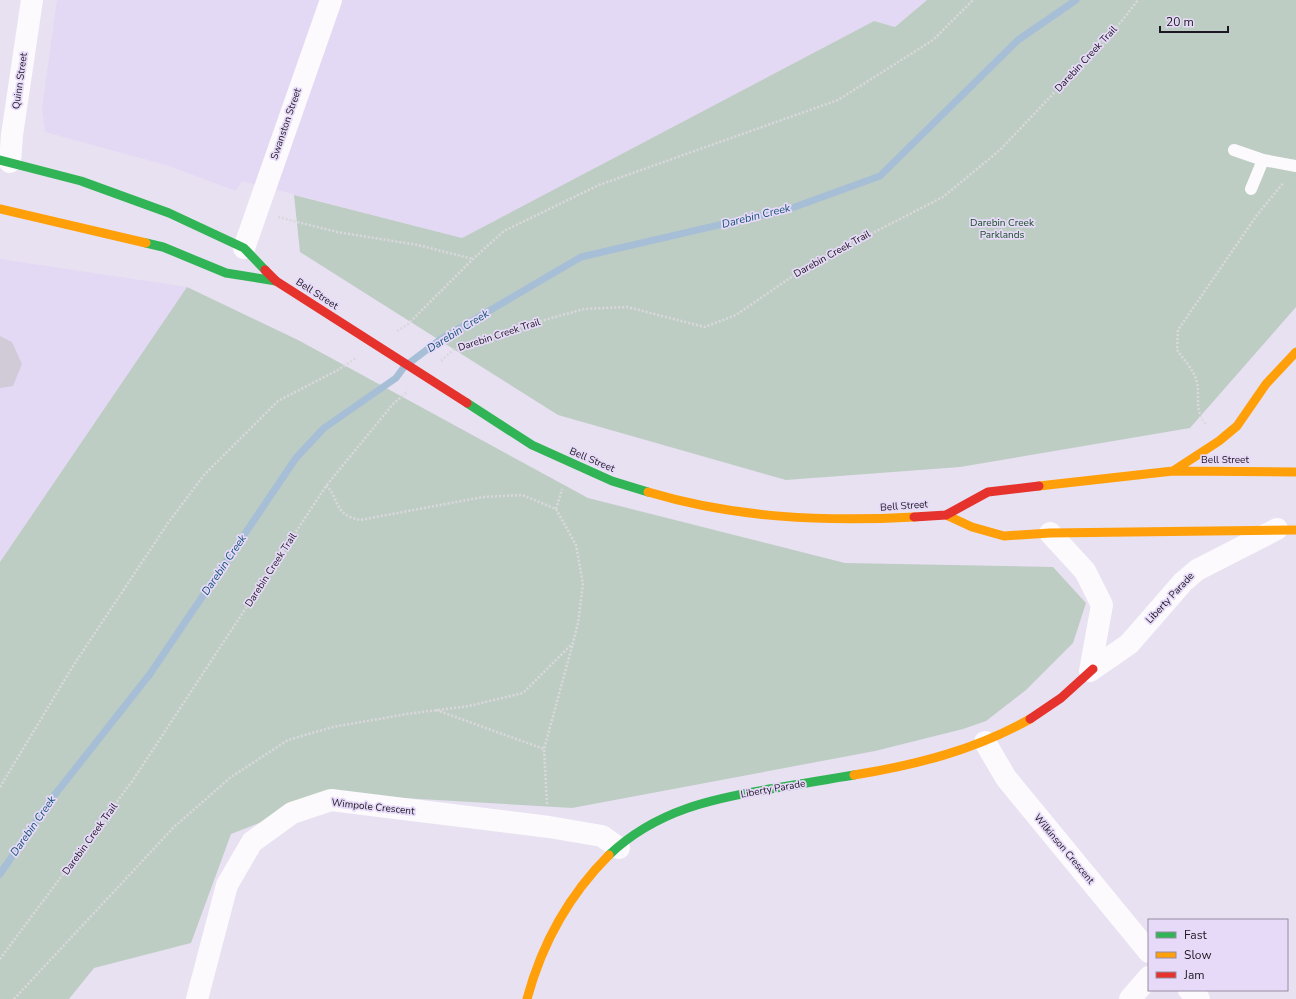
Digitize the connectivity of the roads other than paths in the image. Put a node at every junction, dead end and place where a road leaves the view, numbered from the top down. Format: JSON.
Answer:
{"nodes":[{"id":1,"x":32,"y":0,"type":"edge"},
{"id":2,"x":331,"y":0,"type":"edge"},
{"id":3,"x":1234,"y":150,"type":"dead end"},
{"id":4,"x":1263,"y":160,"type":"junction"},
{"id":5,"x":5,"y":161,"type":"edge"},
{"id":6,"x":1296,"y":166,"type":"edge"},
{"id":7,"x":1251,"y":189,"type":"dead end"},
{"id":8,"x":0,"y":209,"type":"edge"},
{"id":9,"x":244,"y":248,"type":"junction"},
{"id":10,"x":276,"y":281,"type":"junction"},
{"id":11,"x":1296,"y":352,"type":"edge"},
{"id":12,"x":1173,"y":471,"type":"junction"},
{"id":13,"x":1296,"y":472,"type":"edge"},
{"id":14,"x":946,"y":515,"type":"junction"},
{"id":15,"x":1287,"y":530,"type":"edge"},
{"id":16,"x":1050,"y":533,"type":"junction"},
{"id":17,"x":1093,"y":669,"type":"junction"},
{"id":18,"x":986,"y":742,"type":"junction"},
{"id":19,"x":619,"y":848,"type":"junction"},
{"id":20,"x":1148,"y":951,"type":"edge"},
{"id":21,"x":1148,"y":978,"type":"edge"},
{"id":22,"x":1190,"y":991,"type":"edge"},
{"id":23,"x":197,"y":999,"type":"edge"},
{"id":24,"x":527,"y":999,"type":"edge"},
{"id":25,"x":1130,"y":999,"type":"edge"},
{"id":26,"x":1199,"y":999,"type":"edge"}],
"edges":[{"from":1,"to":5,"type":"street","name":"Quinn Street"},
{"from":2,"to":9,"type":"street","name":"Swanston Street"},
{"from":3,"to":4,"type":"lane"},
{"from":4,"to":6,"type":"lane"},
{"from":4,"to":7,"type":"lane"},
{"from":5,"to":9,"type":"main road","name":"Bell Street"},
{"from":8,"to":10,"type":"main road","name":"Bell Street"},
{"from":9,"to":10,"type":"main road","name":"Bell Street"},
{"from":10,"to":14,"type":"main road","name":"Bell Street"},
{"from":11,"to":12,"type":"main road"},
{"from":12,"to":13,"type":"main road","name":"Bell Street"},
{"from":12,"to":14,"type":"main road","name":"Bell Street"},
{"from":14,"to":16,"type":"main road","name":"Bell Street"},
{"from":15,"to":16,"type":"main road","name":"Bell Street"},
{"from":15,"to":17,"type":"street","name":"Liberty Parade"},
{"from":16,"to":17,"type":"street"},
{"from":17,"to":18,"type":"main road","name":"Liberty Parade"},
{"from":18,"to":19,"type":"main road","name":"Liberty Parade"},
{"from":18,"to":20,"type":"street","name":"Wilkinson Crescent"},
{"from":19,"to":23,"type":"street","name":"Wimpole Crescent"},
{"from":19,"to":24,"type":"main road","name":"Liberty Parade"},
{"from":21,"to":25,"type":"street"},
{"from":22,"to":26,"type":"street"}]}
